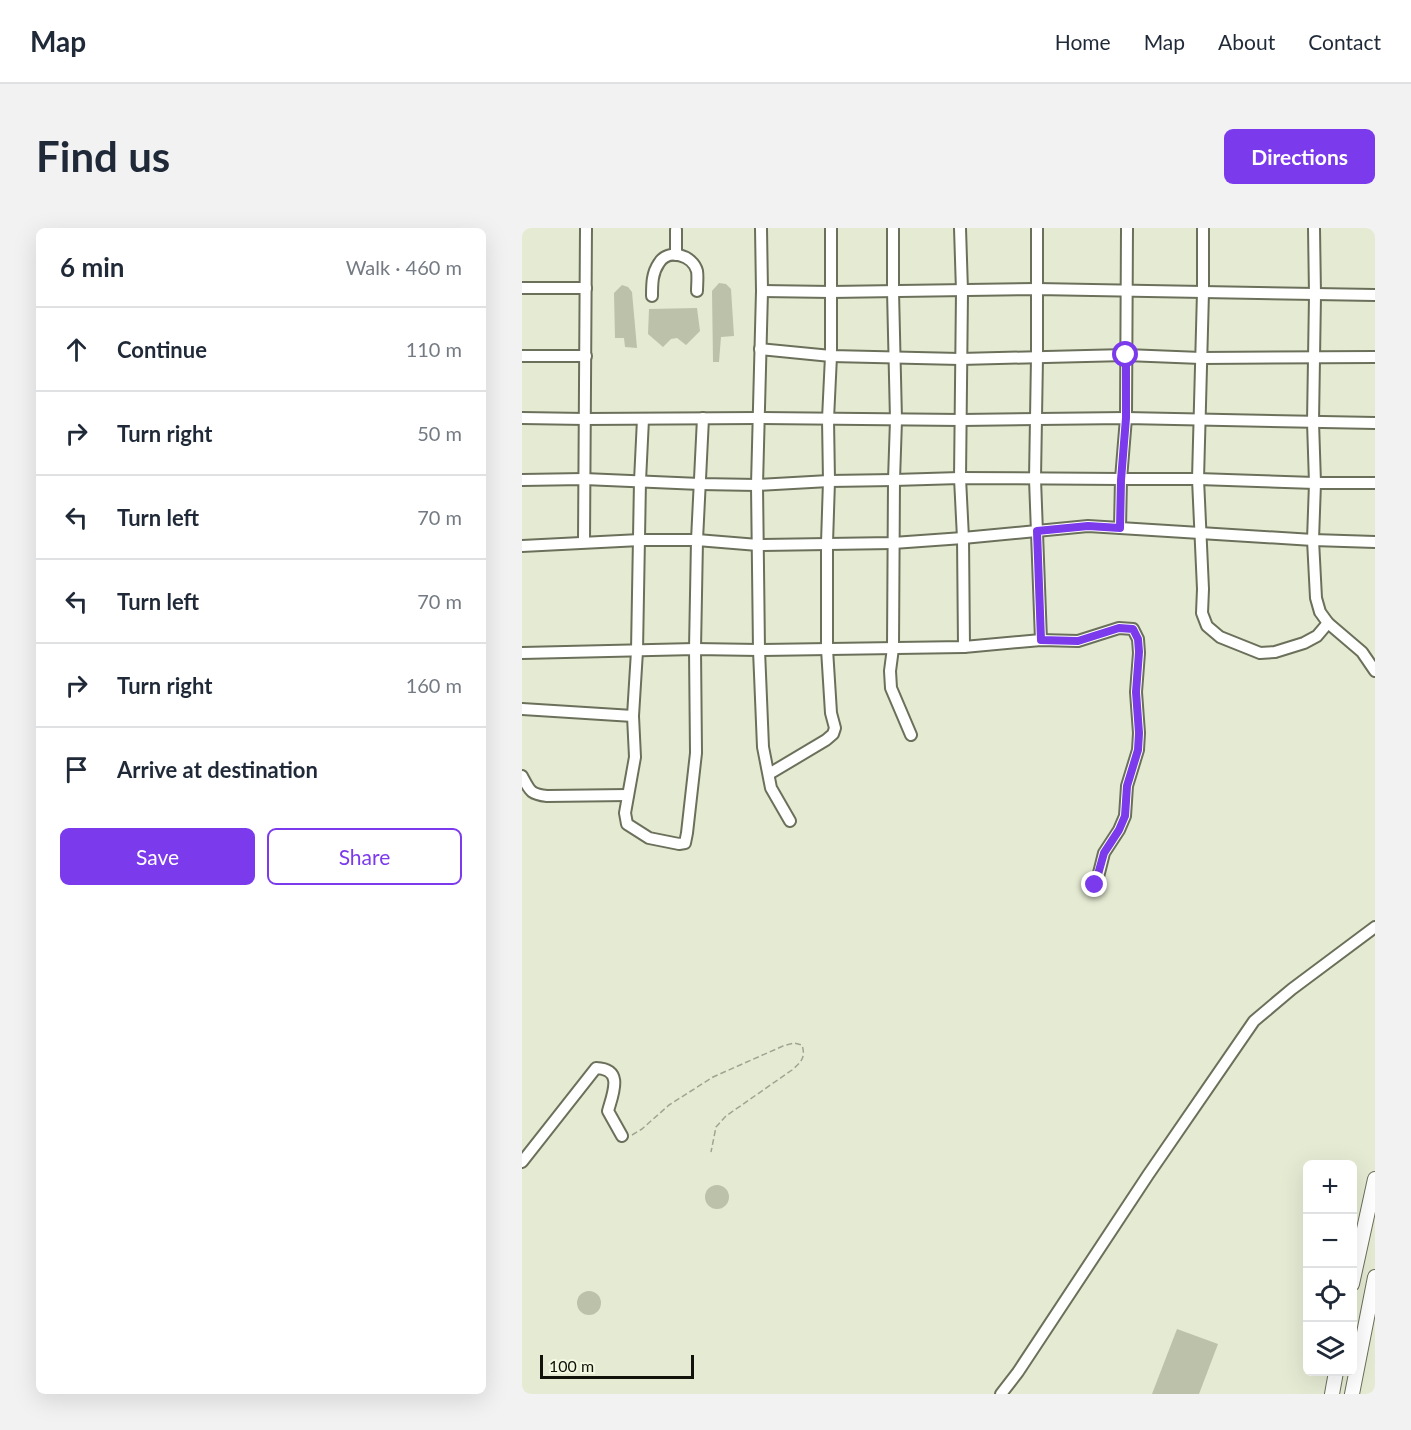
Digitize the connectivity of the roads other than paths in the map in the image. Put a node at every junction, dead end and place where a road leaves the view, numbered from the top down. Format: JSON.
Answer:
{"nodes":[{"id":1,"x":586,"y":228,"type":"edge"},
{"id":2,"x":761,"y":228,"type":"edge"},
{"id":3,"x":831,"y":228,"type":"edge"},
{"id":4,"x":893,"y":228,"type":"edge"},
{"id":5,"x":960,"y":228,"type":"edge"},
{"id":6,"x":1037,"y":228,"type":"edge"},
{"id":7,"x":1127,"y":228,"type":"edge"},
{"id":8,"x":1203,"y":228,"type":"edge"},
{"id":9,"x":1314,"y":228,"type":"edge"},
{"id":10,"x":676,"y":229,"type":"edge"},
{"id":11,"x":676,"y":255,"type":"junction"},
{"id":12,"x":522,"y":288,"type":"edge"},
{"id":13,"x":586,"y":288,"type":"junction"},
{"id":14,"x":1037,"y":289,"type":"junction"},
{"id":15,"x":1126,"y":290,"type":"junction"},
{"id":16,"x":697,"y":291,"type":"dead end"},
{"id":17,"x":762,"y":291,"type":"junction"},
{"id":18,"x":831,"y":291,"type":"junction"},
{"id":19,"x":893,"y":291,"type":"junction"},
{"id":20,"x":962,"y":291,"type":"junction"},
{"id":21,"x":1203,"y":292,"type":"junction"},
{"id":22,"x":1315,"y":295,"type":"junction"},
{"id":23,"x":1375,"y":295,"type":"edge"},
{"id":24,"x":652,"y":296,"type":"dead end"},
{"id":25,"x":760,"y":348,"type":"junction"},
{"id":26,"x":1126,"y":355,"type":"junction"},
{"id":27,"x":522,"y":356,"type":"edge"},
{"id":28,"x":586,"y":356,"type":"junction"},
{"id":29,"x":831,"y":356,"type":"junction"},
{"id":30,"x":1037,"y":357,"type":"junction"},
{"id":31,"x":1314,"y":357,"type":"junction"},
{"id":32,"x":1375,"y":357,"type":"edge"},
{"id":33,"x":894,"y":358,"type":"junction"},
{"id":34,"x":1201,"y":358,"type":"junction"},
{"id":35,"x":960,"y":359,"type":"junction"},
{"id":36,"x":522,"y":418,"type":"edge"},
{"id":37,"x":703,"y":418,"type":"junction"},
{"id":38,"x":758,"y":418,"type":"junction"},
{"id":39,"x":1126,"y":418,"type":"junction"},
{"id":40,"x":585,"y":419,"type":"junction"},
{"id":41,"x":643,"y":419,"type":"junction"},
{"id":42,"x":828,"y":419,"type":"junction"},
{"id":43,"x":1036,"y":419,"type":"junction"},
{"id":44,"x":1200,"y":419,"type":"junction"},
{"id":45,"x":896,"y":420,"type":"junction"},
{"id":46,"x":961,"y":420,"type":"junction"},
{"id":47,"x":1313,"y":422,"type":"junction"},
{"id":48,"x":1375,"y":423,"type":"edge"},
{"id":49,"x":960,"y":478,"type":"junction"},
{"id":50,"x":1198,"y":478,"type":"junction"},
{"id":51,"x":584,"y":479,"type":"junction"},
{"id":52,"x":1035,"y":479,"type":"junction"},
{"id":53,"x":522,"y":480,"type":"edge"},
{"id":54,"x":894,"y":480,"type":"junction"},
{"id":55,"x":1121,"y":480,"type":"junction"},
{"id":56,"x":829,"y":481,"type":"junction"},
{"id":57,"x":640,"y":482,"type":"junction"},
{"id":58,"x":1315,"y":483,"type":"junction"},
{"id":59,"x":1375,"y":483,"type":"edge"},
{"id":60,"x":700,"y":484,"type":"junction"},
{"id":61,"x":757,"y":485,"type":"junction"},
{"id":62,"x":1120,"y":528,"type":"junction"},
{"id":63,"x":1037,"y":531,"type":"junction"},
{"id":64,"x":1200,"y":533,"type":"junction"},
{"id":65,"x":963,"y":538,"type":"junction"},
{"id":66,"x":640,"y":540,"type":"junction"},
{"id":67,"x":697,"y":540,"type":"junction"},
{"id":68,"x":1313,"y":540,"type":"junction"},
{"id":69,"x":584,"y":542,"type":"junction"},
{"id":70,"x":1375,"y":542,"type":"edge"},
{"id":71,"x":827,"y":543,"type":"junction"},
{"id":72,"x":893,"y":543,"type":"junction"},
{"id":73,"x":758,"y":545,"type":"junction"},
{"id":74,"x":522,"y":546,"type":"edge"},
{"id":75,"x":1328,"y":623,"type":"junction"},
{"id":76,"x":1041,"y":640,"type":"junction"},
{"id":77,"x":964,"y":647,"type":"junction"},
{"id":78,"x":893,"y":648,"type":"junction"},
{"id":79,"x":695,"y":649,"type":"junction"},
{"id":80,"x":827,"y":649,"type":"junction"},
{"id":81,"x":759,"y":650,"type":"junction"},
{"id":82,"x":637,"y":651,"type":"junction"},
{"id":83,"x":1362,"y":652,"type":"junction"},
{"id":84,"x":522,"y":653,"type":"edge"},
{"id":85,"x":1375,"y":653,"type":"edge"},
{"id":86,"x":1375,"y":671,"type":"edge"},
{"id":87,"x":522,"y":709,"type":"edge"},
{"id":88,"x":633,"y":716,"type":"junction"},
{"id":89,"x":910,"y":735,"type":"dead end"},
{"id":90,"x":769,"y":774,"type":"junction"},
{"id":91,"x":522,"y":776,"type":"edge"},
{"id":92,"x":628,"y":795,"type":"junction"},
{"id":93,"x":790,"y":821,"type":"dead end"},
{"id":94,"x":1095,"y":885,"type":"dead end"},
{"id":95,"x":1375,"y":927,"type":"edge"},
{"id":96,"x":622,"y":1136,"type":"road end"},
{"id":97,"x":522,"y":1161,"type":"edge"},
{"id":98,"x":1375,"y":1179,"type":"edge"},
{"id":99,"x":1356,"y":1268,"type":"edge"},
{"id":100,"x":1375,"y":1277,"type":"edge"},
{"id":101,"x":1335,"y":1376,"type":"edge"},
{"id":102,"x":1001,"y":1394,"type":"edge"},
{"id":103,"x":1332,"y":1394,"type":"edge"},
{"id":104,"x":1352,"y":1394,"type":"edge"}],
"edges":[{"from":1,"to":13,"type":"street"},
{"from":2,"to":17,"type":"street"},
{"from":3,"to":18,"type":"street"},
{"from":4,"to":19,"type":"street"},
{"from":5,"to":20,"type":"street"},
{"from":6,"to":14,"type":"street"},
{"from":7,"to":15,"type":"street"},
{"from":8,"to":21,"type":"street"},
{"from":9,"to":22,"type":"street"},
{"from":10,"to":11,"type":"street"},
{"from":11,"to":16,"type":"street"},
{"from":11,"to":24,"type":"street"},
{"from":12,"to":13,"type":"street"},
{"from":13,"to":28,"type":"street"},
{"from":14,"to":15,"type":"street"},
{"from":14,"to":20,"type":"street"},
{"from":14,"to":30,"type":"street"},
{"from":15,"to":21,"type":"street"},
{"from":15,"to":26,"type":"street"},
{"from":17,"to":18,"type":"street"},
{"from":17,"to":25,"type":"street"},
{"from":18,"to":19,"type":"street"},
{"from":18,"to":29,"type":"street"},
{"from":19,"to":20,"type":"street"},
{"from":19,"to":33,"type":"street"},
{"from":20,"to":35,"type":"street"},
{"from":21,"to":22,"type":"street"},
{"from":21,"to":34,"type":"street"},
{"from":22,"to":23,"type":"street"},
{"from":22,"to":31,"type":"street"},
{"from":25,"to":29,"type":"street"},
{"from":25,"to":38,"type":"street"},
{"from":26,"to":30,"type":"street"},
{"from":26,"to":34,"type":"street"},
{"from":26,"to":39,"type":"street"},
{"from":27,"to":28,"type":"street"},
{"from":28,"to":40,"type":"street"},
{"from":29,"to":33,"type":"street"},
{"from":29,"to":42,"type":"street"},
{"from":30,"to":35,"type":"street"},
{"from":30,"to":43,"type":"street"},
{"from":31,"to":32,"type":"street"},
{"from":31,"to":34,"type":"street"},
{"from":31,"to":47,"type":"street"},
{"from":33,"to":35,"type":"street"},
{"from":33,"to":45,"type":"street"},
{"from":34,"to":44,"type":"street"},
{"from":35,"to":46,"type":"street"},
{"from":36,"to":40,"type":"street"},
{"from":37,"to":38,"type":"street"},
{"from":37,"to":41,"type":"street"},
{"from":37,"to":60,"type":"street"},
{"from":38,"to":42,"type":"street"},
{"from":38,"to":61,"type":"street"},
{"from":39,"to":43,"type":"street"},
{"from":39,"to":44,"type":"street"},
{"from":39,"to":55,"type":"street"},
{"from":40,"to":41,"type":"street"},
{"from":40,"to":51,"type":"street"},
{"from":41,"to":57,"type":"street"},
{"from":42,"to":45,"type":"street"},
{"from":42,"to":56,"type":"street"},
{"from":43,"to":46,"type":"street"},
{"from":43,"to":52,"type":"street"},
{"from":44,"to":47,"type":"street"},
{"from":44,"to":50,"type":"street"},
{"from":45,"to":46,"type":"street"},
{"from":45,"to":54,"type":"street"},
{"from":46,"to":49,"type":"street"},
{"from":47,"to":48,"type":"street"},
{"from":47,"to":58,"type":"street"},
{"from":49,"to":52,"type":"street"},
{"from":49,"to":54,"type":"street"},
{"from":49,"to":65,"type":"street"},
{"from":50,"to":55,"type":"street"},
{"from":50,"to":58,"type":"street"},
{"from":50,"to":64,"type":"street"},
{"from":51,"to":53,"type":"street"},
{"from":51,"to":57,"type":"street"},
{"from":51,"to":69,"type":"street"},
{"from":52,"to":55,"type":"street"},
{"from":52,"to":63,"type":"street"},
{"from":54,"to":56,"type":"street"},
{"from":54,"to":72,"type":"street"},
{"from":55,"to":62,"type":"street"},
{"from":56,"to":61,"type":"street"},
{"from":56,"to":71,"type":"street"},
{"from":57,"to":60,"type":"street"},
{"from":57,"to":66,"type":"street"},
{"from":58,"to":59,"type":"street"},
{"from":58,"to":68,"type":"street"},
{"from":60,"to":61,"type":"street"},
{"from":60,"to":67,"type":"street"},
{"from":61,"to":73,"type":"street"},
{"from":62,"to":63,"type":"street"},
{"from":62,"to":64,"type":"street"},
{"from":63,"to":65,"type":"street"},
{"from":63,"to":76,"type":"street"},
{"from":64,"to":68,"type":"street"},
{"from":64,"to":75,"type":"street"},
{"from":65,"to":72,"type":"street"},
{"from":65,"to":77,"type":"street"},
{"from":66,"to":67,"type":"street"},
{"from":66,"to":69,"type":"street"},
{"from":66,"to":82,"type":"street"},
{"from":67,"to":73,"type":"street"},
{"from":67,"to":79,"type":"street"},
{"from":68,"to":70,"type":"street"},
{"from":68,"to":75,"type":"street"},
{"from":69,"to":74,"type":"street"},
{"from":71,"to":72,"type":"street"},
{"from":71,"to":73,"type":"street"},
{"from":71,"to":80,"type":"street"},
{"from":72,"to":78,"type":"street"},
{"from":73,"to":81,"type":"street"},
{"from":75,"to":83,"type":"street"},
{"from":76,"to":77,"type":"street"},
{"from":76,"to":94,"type":"street"},
{"from":77,"to":78,"type":"street"},
{"from":78,"to":80,"type":"street"},
{"from":78,"to":89,"type":"street"},
{"from":79,"to":81,"type":"street"},
{"from":79,"to":82,"type":"street"},
{"from":79,"to":92,"type":"street"},
{"from":80,"to":81,"type":"street"},
{"from":80,"to":90,"type":"street"},
{"from":81,"to":90,"type":"street"},
{"from":82,"to":84,"type":"street"},
{"from":82,"to":88,"type":"street"},
{"from":83,"to":85,"type":"street"},
{"from":83,"to":86,"type":"street"},
{"from":87,"to":88,"type":"street"},
{"from":88,"to":92,"type":"street"},
{"from":90,"to":93,"type":"street"},
{"from":91,"to":92,"type":"street"},
{"from":95,"to":102,"type":"street"},
{"from":96,"to":97,"type":"street"},
{"from":98,"to":99,"type":"main road"},
{"from":100,"to":104,"type":"main road"},
{"from":101,"to":103,"type":"main road"}]}
